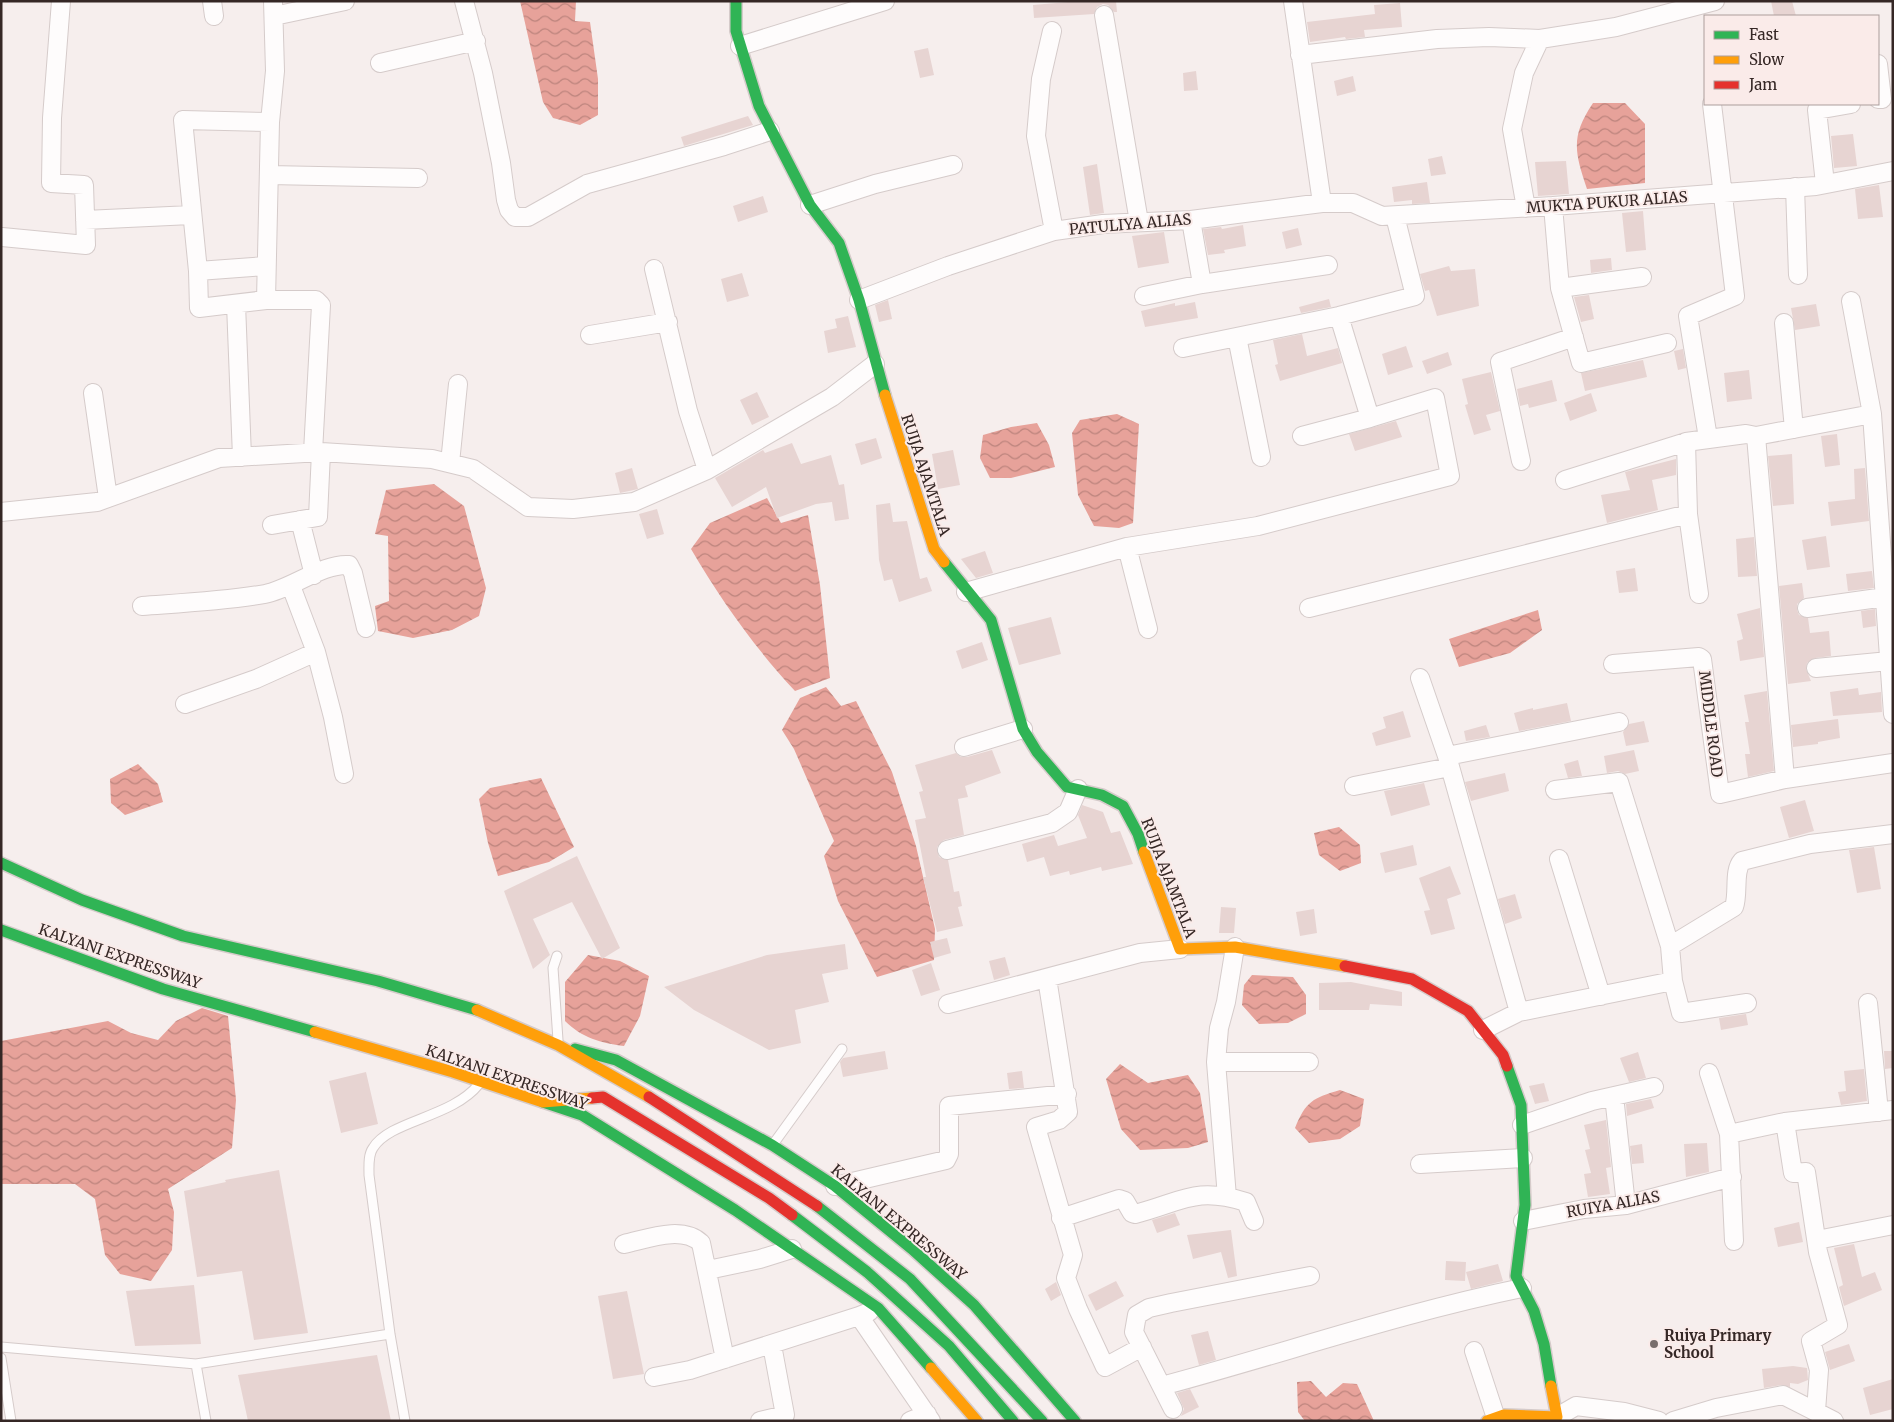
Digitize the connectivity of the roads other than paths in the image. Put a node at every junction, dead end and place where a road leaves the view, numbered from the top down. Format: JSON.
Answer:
{"nodes":[{"id":1,"x":61,"y":1,"type":"edge"},
{"id":2,"x":345,"y":1,"type":"edge"},
{"id":3,"x":464,"y":1,"type":"edge"},
{"id":4,"x":736,"y":1,"type":"edge"},
{"id":5,"x":885,"y":1,"type":"edge"},
{"id":6,"x":1293,"y":1,"type":"edge"},
{"id":7,"x":1715,"y":1,"type":"edge"},
{"id":8,"x":273,"y":8,"type":"edge"},
{"id":9,"x":1104,"y":15,"type":"dead end"},
{"id":10,"x":1052,"y":30,"type":"dead end"},
{"id":11,"x":1540,"y":39,"type":"junction"},
{"id":12,"x":476,"y":41,"type":"junction"},
{"id":13,"x":740,"y":46,"type":"junction"},
{"id":14,"x":1300,"y":55,"type":"junction"},
{"id":15,"x":380,"y":63,"type":"dead end"},
{"id":16,"x":1879,"y":72,"type":"edge"},
{"id":17,"x":1879,"y":99,"type":"edge"},
{"id":18,"x":1712,"y":105,"type":"edge"},
{"id":19,"x":1845,"y":105,"type":"edge"},
{"id":20,"x":270,"y":122,"type":"junction"},
{"id":21,"x":770,"y":131,"type":"junction"},
{"id":22,"x":954,"y":165,"type":"dead end"},
{"id":23,"x":1893,"y":170,"type":"edge"},
{"id":24,"x":269,"y":175,"type":"junction"},
{"id":25,"x":418,"y":178,"type":"dead end"},
{"id":26,"x":1825,"y":184,"type":"junction"},
{"id":27,"x":1795,"y":188,"type":"junction"},
{"id":28,"x":1723,"y":193,"type":"junction"},
{"id":29,"x":1322,"y":203,"type":"junction"},
{"id":30,"x":810,"y":205,"type":"junction"},
{"id":31,"x":1553,"y":206,"type":"junction"},
{"id":32,"x":1526,"y":208,"type":"junction"},
{"id":33,"x":191,"y":215,"type":"junction"},
{"id":34,"x":1395,"y":216,"type":"junction"},
{"id":35,"x":85,"y":220,"type":"junction"},
{"id":36,"x":1191,"y":220,"type":"junction"},
{"id":37,"x":1139,"y":222,"type":"junction"},
{"id":38,"x":1054,"y":231,"type":"junction"},
{"id":39,"x":2,"y":237,"type":"edge"},
{"id":40,"x":1328,"y":265,"type":"dead end"},
{"id":41,"x":266,"y":266,"type":"junction"},
{"id":42,"x":654,"y":269,"type":"dead end"},
{"id":43,"x":198,"y":271,"type":"junction"},
{"id":44,"x":1798,"y":275,"type":"dead end"},
{"id":45,"x":1642,"y":277,"type":"dead end"},
{"id":46,"x":1202,"y":284,"type":"junction"},
{"id":47,"x":1560,"y":288,"type":"junction"},
{"id":48,"x":1144,"y":296,"type":"dead end"},
{"id":49,"x":266,"y":300,"type":"junction"},
{"id":50,"x":859,"y":300,"type":"junction"},
{"id":51,"x":1851,"y":300,"type":"dead end"},
{"id":52,"x":236,"y":304,"type":"junction"},
{"id":53,"x":1339,"y":316,"type":"junction"},
{"id":54,"x":668,"y":322,"type":"junction"},
{"id":55,"x":1784,"y":323,"type":"dead end"},
{"id":56,"x":590,"y":334,"type":"dead end"},
{"id":57,"x":1237,"y":337,"type":"junction"},
{"id":58,"x":1574,"y":337,"type":"junction"},
{"id":59,"x":1667,"y":343,"type":"dead end"},
{"id":60,"x":1183,"y":348,"type":"dead end"},
{"id":61,"x":875,"y":364,"type":"junction"},
{"id":62,"x":458,"y":384,"type":"dead end"},
{"id":63,"x":93,"y":393,"type":"dead end"},
{"id":64,"x":1872,"y":414,"type":"junction"},
{"id":65,"x":1370,"y":418,"type":"junction"},
{"id":66,"x":1794,"y":429,"type":"junction"},
{"id":67,"x":1302,"y":436,"type":"dead end"},
{"id":68,"x":1756,"y":436,"type":"junction"},
{"id":69,"x":1708,"y":438,"type":"junction"},
{"id":70,"x":1686,"y":442,"type":"junction"},
{"id":71,"x":317,"y":452,"type":"junction"},
{"id":72,"x":242,"y":457,"type":"junction"},
{"id":73,"x":1261,"y":457,"type":"dead end"},
{"id":74,"x":1521,"y":461,"type":"dead end"},
{"id":75,"x":450,"y":464,"type":"junction"},
{"id":76,"x":707,"y":470,"type":"junction"},
{"id":77,"x":1565,"y":480,"type":"dead end"},
{"id":78,"x":108,"y":498,"type":"junction"},
{"id":79,"x":1,"y":512,"type":"edge"},
{"id":80,"x":1688,"y":514,"type":"junction"},
{"id":81,"x":300,"y":520,"type":"junction"},
{"id":82,"x":1886,"y":522,"type":"edge"},
{"id":83,"x":272,"y":525,"type":"dead end"},
{"id":84,"x":1127,"y":548,"type":"junction"},
{"id":85,"x":314,"y":575,"type":"junction"},
{"id":86,"x":291,"y":586,"type":"junction"},
{"id":87,"x":966,"y":592,"type":"junction"},
{"id":88,"x":1698,"y":594,"type":"dead end"},
{"id":89,"x":1885,"y":597,"type":"junction"},
{"id":90,"x":142,"y":606,"type":"dead end"},
{"id":91,"x":1309,"y":608,"type":"dead end"},
{"id":92,"x":1807,"y":608,"type":"dead end"},
{"id":93,"x":366,"y":628,"type":"dead end"},
{"id":94,"x":1148,"y":629,"type":"dead end"},
{"id":95,"x":316,"y":652,"type":"junction"},
{"id":96,"x":1889,"y":661,"type":"junction"},
{"id":97,"x":1613,"y":664,"type":"dead end"},
{"id":98,"x":1816,"y":668,"type":"dead end"},
{"id":99,"x":1420,"y":678,"type":"dead end"},
{"id":100,"x":185,"y":704,"type":"dead end"},
{"id":101,"x":1893,"y":714,"type":"edge"},
{"id":102,"x":1619,"y":722,"type":"dead end"},
{"id":103,"x":1023,"y":729,"type":"junction"},
{"id":104,"x":964,"y":747,"type":"dead end"},
{"id":105,"x":1448,"y":761,"type":"junction"},
{"id":106,"x":1893,"y":763,"type":"edge"},
{"id":107,"x":344,"y":774,"type":"dead end"},
{"id":108,"x":1785,"y":779,"type":"junction"},
{"id":109,"x":1354,"y":786,"type":"dead end"},
{"id":110,"x":1078,"y":789,"type":"junction"},
{"id":111,"x":1555,"y":790,"type":"dead end"},
{"id":112,"x":1893,"y":834,"type":"edge"},
{"id":113,"x":947,"y":850,"type":"dead end"},
{"id":114,"x":1559,"y":858,"type":"dead end"},
{"id":115,"x":1,"y":864,"type":"edge"},
{"id":116,"x":1,"y":930,"type":"edge"},
{"id":117,"x":1670,"y":946,"type":"junction"},
{"id":118,"x":1235,"y":947,"type":"junction"},
{"id":119,"x":1180,"y":949,"type":"junction"},
{"id":120,"x":557,"y":956,"type":"dead end"},
{"id":121,"x":1046,"y":978,"type":"junction"},
{"id":122,"x":1673,"y":982,"type":"junction"},
{"id":123,"x":1600,"y":996,"type":"junction"},
{"id":124,"x":1747,"y":1003,"type":"dead end"},
{"id":125,"x":948,"y":1004,"type":"dead end"},
{"id":126,"x":1868,"y":1004,"type":"dead end"},
{"id":127,"x":1519,"y":1012,"type":"junction"},
{"id":128,"x":1483,"y":1030,"type":"junction"},
{"id":129,"x":558,"y":1045,"type":"junction"},
{"id":130,"x":842,"y":1049,"type":"dead end"},
{"id":131,"x":1216,"y":1062,"type":"junction"},
{"id":132,"x":1309,"y":1062,"type":"dead end"},
{"id":133,"x":1709,"y":1073,"type":"dead end"},
{"id":134,"x":481,"y":1081,"type":"junction"},
{"id":135,"x":1654,"y":1087,"type":"dead end"},
{"id":136,"x":1067,"y":1094,"type":"junction"},
{"id":137,"x":1614,"y":1096,"type":"junction"},
{"id":138,"x":543,"y":1102,"type":"junction"},
{"id":139,"x":1886,"y":1111,"type":"edge"},
{"id":140,"x":1785,"y":1122,"type":"junction"},
{"id":141,"x":1522,"y":1125,"type":"junction"},
{"id":142,"x":1729,"y":1134,"type":"junction"},
{"id":143,"x":772,"y":1145,"type":"junction"},
{"id":144,"x":1523,"y":1158,"type":"junction"},
{"id":145,"x":1420,"y":1164,"type":"dead end"},
{"id":146,"x":1732,"y":1177,"type":"junction"},
{"id":147,"x":835,"y":1186,"type":"junction"},
{"id":148,"x":1227,"y":1197,"type":"junction"},
{"id":149,"x":1626,"y":1205,"type":"junction"},
{"id":150,"x":1061,"y":1218,"type":"junction"},
{"id":151,"x":1254,"y":1221,"type":"dead end"},
{"id":152,"x":1523,"y":1221,"type":"junction"},
{"id":153,"x":1893,"y":1225,"type":"edge"},
{"id":154,"x":1817,"y":1240,"type":"junction"},
{"id":155,"x":1734,"y":1241,"type":"dead end"},
{"id":156,"x":624,"y":1244,"type":"dead end"},
{"id":157,"x":792,"y":1249,"type":"junction"},
{"id":158,"x":708,"y":1270,"type":"junction"},
{"id":159,"x":1310,"y":1276,"type":"dead end"},
{"id":160,"x":1522,"y":1288,"type":"junction"},
{"id":161,"x":878,"y":1308,"type":"junction"},
{"id":162,"x":859,"y":1316,"type":"junction"},
{"id":163,"x":390,"y":1334,"type":"junction"},
{"id":164,"x":772,"y":1345,"type":"junction"},
{"id":165,"x":1,"y":1346,"type":"edge"},
{"id":166,"x":1142,"y":1347,"type":"junction"},
{"id":167,"x":1474,"y":1351,"type":"dead end"},
{"id":168,"x":1,"y":1358,"type":"edge"},
{"id":169,"x":726,"y":1359,"type":"junction"},
{"id":170,"x":196,"y":1364,"type":"junction"},
{"id":171,"x":654,"y":1378,"type":"dead end"},
{"id":172,"x":1162,"y":1386,"type":"junction"},
{"id":173,"x":1173,"y":1409,"type":"dead end"},
{"id":174,"x":1816,"y":1411,"type":"junction"},
{"id":175,"x":929,"y":1417,"type":"edge"},
{"id":176,"x":1557,"y":1417,"type":"junction"},
{"id":177,"x":1491,"y":1419,"type":"edge"},
{"id":178,"x":11,"y":1421,"type":"edge"},
{"id":179,"x":206,"y":1421,"type":"edge"},
{"id":180,"x":405,"y":1421,"type":"edge"},
{"id":181,"x":760,"y":1421,"type":"edge"},
{"id":182,"x":910,"y":1421,"type":"edge"},
{"id":183,"x":977,"y":1421,"type":"edge"},
{"id":184,"x":1013,"y":1421,"type":"edge"},
{"id":185,"x":1042,"y":1421,"type":"edge"},
{"id":186,"x":1075,"y":1421,"type":"edge"},
{"id":187,"x":1659,"y":1421,"type":"edge"},
{"id":188,"x":1673,"y":1421,"type":"edge"},
{"id":189,"x":1834,"y":1421,"type":"edge"}],
"edges":[{"from":1,"to":35,"type":"street"},
{"from":2,"to":8,"type":"street"},
{"from":3,"to":12,"type":"street"},
{"from":4,"to":13,"type":"main road","name":"RUIJA AJAMTALA"},
{"from":5,"to":13,"type":"street"},
{"from":6,"to":14,"type":"street"},
{"from":7,"to":11,"type":"street"},
{"from":8,"to":20,"type":"street"},
{"from":9,"to":37,"type":"street"},
{"from":10,"to":38,"type":"street"},
{"from":11,"to":14,"type":"street"},
{"from":11,"to":32,"type":"street"},
{"from":12,"to":15,"type":"street"},
{"from":12,"to":21,"type":"street"},
{"from":13,"to":21,"type":"main road","name":"RUIJA AJAMTALA"},
{"from":14,"to":29,"type":"street"},
{"from":16,"to":17,"type":"street"},
{"from":18,"to":28,"type":"street"},
{"from":19,"to":26,"type":"street"},
{"from":20,"to":24,"type":"street"},
{"from":20,"to":33,"type":"street"},
{"from":21,"to":30,"type":"main road","name":"RUIJA AJAMTALA"},
{"from":22,"to":30,"type":"street"},
{"from":23,"to":26,"type":"street","name":"MUKTA PUKUR ALIAS"},
{"from":24,"to":25,"type":"street"},
{"from":24,"to":41,"type":"street"},
{"from":26,"to":27,"type":"street","name":"MUKTA PUKUR ALIAS"},
{"from":27,"to":28,"type":"street","name":"MUKTA PUKUR ALIAS"},
{"from":27,"to":44,"type":"street"},
{"from":28,"to":31,"type":"street","name":"MUKTA PUKUR ALIAS"},
{"from":28,"to":69,"type":"street"},
{"from":29,"to":34,"type":"street","name":"MUKTA PUKUR ALIAS"},
{"from":29,"to":36,"type":"street","name":"PATULIYA ALIAS"},
{"from":30,"to":50,"type":"main road","name":"RUIJA AJAMTALA"},
{"from":31,"to":32,"type":"street","name":"MUKTA PUKUR ALIAS"},
{"from":31,"to":47,"type":"street"},
{"from":32,"to":34,"type":"street","name":"MUKTA PUKUR ALIAS"},
{"from":33,"to":35,"type":"street"},
{"from":33,"to":43,"type":"street"},
{"from":34,"to":53,"type":"street"},
{"from":35,"to":39,"type":"street"},
{"from":36,"to":37,"type":"street","name":"PATULIYA ALIAS"},
{"from":36,"to":46,"type":"street"},
{"from":37,"to":38,"type":"street","name":"PATULIYA ALIAS"},
{"from":38,"to":50,"type":"street","name":"PATULIYA ALIAS"},
{"from":40,"to":46,"type":"street"},
{"from":41,"to":43,"type":"street"},
{"from":41,"to":49,"type":"street"},
{"from":42,"to":54,"type":"street"},
{"from":43,"to":52,"type":"street"},
{"from":45,"to":47,"type":"street"},
{"from":46,"to":48,"type":"street"},
{"from":47,"to":58,"type":"street"},
{"from":49,"to":52,"type":"street"},
{"from":49,"to":71,"type":"street"},
{"from":50,"to":61,"type":"main road","name":"RUIJA AJAMTALA"},
{"from":51,"to":64,"type":"street"},
{"from":52,"to":72,"type":"street"},
{"from":53,"to":57,"type":"street"},
{"from":53,"to":65,"type":"street"},
{"from":54,"to":56,"type":"street"},
{"from":54,"to":76,"type":"street"},
{"from":55,"to":66,"type":"street"},
{"from":57,"to":60,"type":"street"},
{"from":57,"to":73,"type":"street"},
{"from":58,"to":59,"type":"street"},
{"from":58,"to":74,"type":"street"},
{"from":61,"to":76,"type":"street"},
{"from":61,"to":87,"type":"main road","name":"RUIJA AJAMTALA"},
{"from":62,"to":75,"type":"street"},
{"from":63,"to":78,"type":"street"},
{"from":64,"to":66,"type":"street"},
{"from":64,"to":82,"type":"street"},
{"from":65,"to":67,"type":"street"},
{"from":65,"to":84,"type":"street"},
{"from":66,"to":68,"type":"street"},
{"from":68,"to":69,"type":"street"},
{"from":68,"to":108,"type":"street"},
{"from":69,"to":70,"type":"street"},
{"from":70,"to":77,"type":"street"},
{"from":70,"to":80,"type":"street"},
{"from":71,"to":72,"type":"street"},
{"from":71,"to":75,"type":"street"},
{"from":71,"to":81,"type":"street"},
{"from":72,"to":78,"type":"street"},
{"from":75,"to":76,"type":"street"},
{"from":78,"to":79,"type":"street"},
{"from":80,"to":88,"type":"street"},
{"from":80,"to":91,"type":"street"},
{"from":81,"to":83,"type":"street"},
{"from":81,"to":85,"type":"street"},
{"from":82,"to":89,"type":"street"},
{"from":84,"to":87,"type":"street"},
{"from":84,"to":94,"type":"street"},
{"from":85,"to":86,"type":"street"},
{"from":85,"to":93,"type":"street"},
{"from":86,"to":90,"type":"street"},
{"from":86,"to":95,"type":"street"},
{"from":87,"to":103,"type":"main road","name":"RUIJA AJAMTALA"},
{"from":89,"to":92,"type":"street"},
{"from":89,"to":96,"type":"street"},
{"from":95,"to":100,"type":"street"},
{"from":95,"to":107,"type":"street"},
{"from":96,"to":98,"type":"street"},
{"from":96,"to":101,"type":"street"},
{"from":97,"to":108,"type":"street","name":"MIDDLE ROAD"},
{"from":99,"to":105,"type":"street"},
{"from":102,"to":105,"type":"street"},
{"from":103,"to":104,"type":"street"},
{"from":103,"to":110,"type":"main road","name":"RUIJA AJAMTALA"},
{"from":105,"to":109,"type":"street"},
{"from":105,"to":127,"type":"street"},
{"from":106,"to":108,"type":"street","name":"MIDDLE ROAD"},
{"from":110,"to":113,"type":"street"},
{"from":110,"to":119,"type":"main road","name":"RUIJA AJAMTALA"},
{"from":111,"to":117,"type":"street"},
{"from":112,"to":117,"type":"street"},
{"from":114,"to":123,"type":"street"},
{"from":115,"to":129,"type":"main road","name":"KALYANI EXPRESSWAY"},
{"from":116,"to":134,"type":"main road","name":"KALYANI EXPRESSWAY"},
{"from":117,"to":122,"type":"street"},
{"from":118,"to":119,"type":"main road","name":"RUIJA AJAMTALA"},
{"from":118,"to":128,"type":"main road","name":"RUIJA AJAMTALA"},
{"from":118,"to":131,"type":"street"},
{"from":119,"to":121,"type":"street"},
{"from":120,"to":129,"type":"lane"},
{"from":121,"to":125,"type":"street"},
{"from":121,"to":136,"type":"street"},
{"from":122,"to":123,"type":"street"},
{"from":122,"to":124,"type":"street"},
{"from":123,"to":127,"type":"street"},
{"from":126,"to":139,"type":"street"},
{"from":127,"to":128,"type":"street"},
{"from":128,"to":141,"type":"main road","name":"RUIJA AJAMTALA"},
{"from":129,"to":143,"type":"main road","name":"KALYANI EXPRESSWAY"},
{"from":129,"to":185,"type":"main road","name":"KALYANI EXPRESSWAY"},
{"from":130,"to":143,"type":"lane"},
{"from":131,"to":132,"type":"street"},
{"from":131,"to":148,"type":"street"},
{"from":133,"to":142,"type":"street"},
{"from":134,"to":138,"type":"main road","name":"KALYANI EXPRESSWAY"},
{"from":134,"to":163,"type":"lane"},
{"from":135,"to":137,"type":"street"},
{"from":136,"to":147,"type":"street"},
{"from":136,"to":150,"type":"street"},
{"from":137,"to":141,"type":"street"},
{"from":137,"to":149,"type":"street"},
{"from":138,"to":157,"type":"main road","name":"KALYANI EXPRESSWAY"},
{"from":138,"to":184,"type":"main road","name":"KALYANI EXPRESSWAY"},
{"from":139,"to":140,"type":"street"},
{"from":140,"to":142,"type":"street"},
{"from":140,"to":154,"type":"street"},
{"from":141,"to":144,"type":"main road","name":"RUIJA AJAMTALA"},
{"from":142,"to":146,"type":"street"},
{"from":143,"to":147,"type":"main road","name":"KALYANI EXPRESSWAY"},
{"from":144,"to":145,"type":"street"},
{"from":144,"to":152,"type":"main road","name":"RUIJA AJAMTALA"},
{"from":146,"to":149,"type":"street","name":"RUIYA ALIAS"},
{"from":146,"to":155,"type":"street"},
{"from":147,"to":186,"type":"main road","name":"KALYANI EXPRESSWAY"},
{"from":148,"to":150,"type":"street"},
{"from":148,"to":151,"type":"street"},
{"from":149,"to":152,"type":"street","name":"RUIYA ALIAS"},
{"from":150,"to":166,"type":"street"},
{"from":152,"to":160,"type":"main road","name":"RUIJA AJAMTALA"},
{"from":153,"to":154,"type":"street"},
{"from":154,"to":174,"type":"street"},
{"from":156,"to":158,"type":"street"},
{"from":157,"to":158,"type":"street"},
{"from":157,"to":161,"type":"main road","name":"KALYANI EXPRESSWAY"},
{"from":158,"to":169,"type":"street"},
{"from":159,"to":166,"type":"street"},
{"from":160,"to":172,"type":"street"},
{"from":160,"to":176,"type":"main road","name":"RUIJA AJAMTALA"},
{"from":161,"to":162,"type":"street"},
{"from":161,"to":183,"type":"main road","name":"KALYANI EXPRESSWAY"},
{"from":162,"to":164,"type":"street"},
{"from":162,"to":175,"type":"street"},
{"from":163,"to":170,"type":"lane"},
{"from":163,"to":180,"type":"lane"},
{"from":164,"to":169,"type":"street"},
{"from":164,"to":181,"type":"street"},
{"from":165,"to":170,"type":"lane"},
{"from":166,"to":172,"type":"street"},
{"from":167,"to":177,"type":"street"},
{"from":168,"to":178,"type":"lane"},
{"from":169,"to":171,"type":"street"},
{"from":170,"to":179,"type":"lane"},
{"from":172,"to":173,"type":"street"},
{"from":174,"to":188,"type":"street"},
{"from":174,"to":189,"type":"street"},
{"from":175,"to":182,"type":"street"},
{"from":176,"to":177,"type":"main road"},
{"from":176,"to":187,"type":"street"}]}
